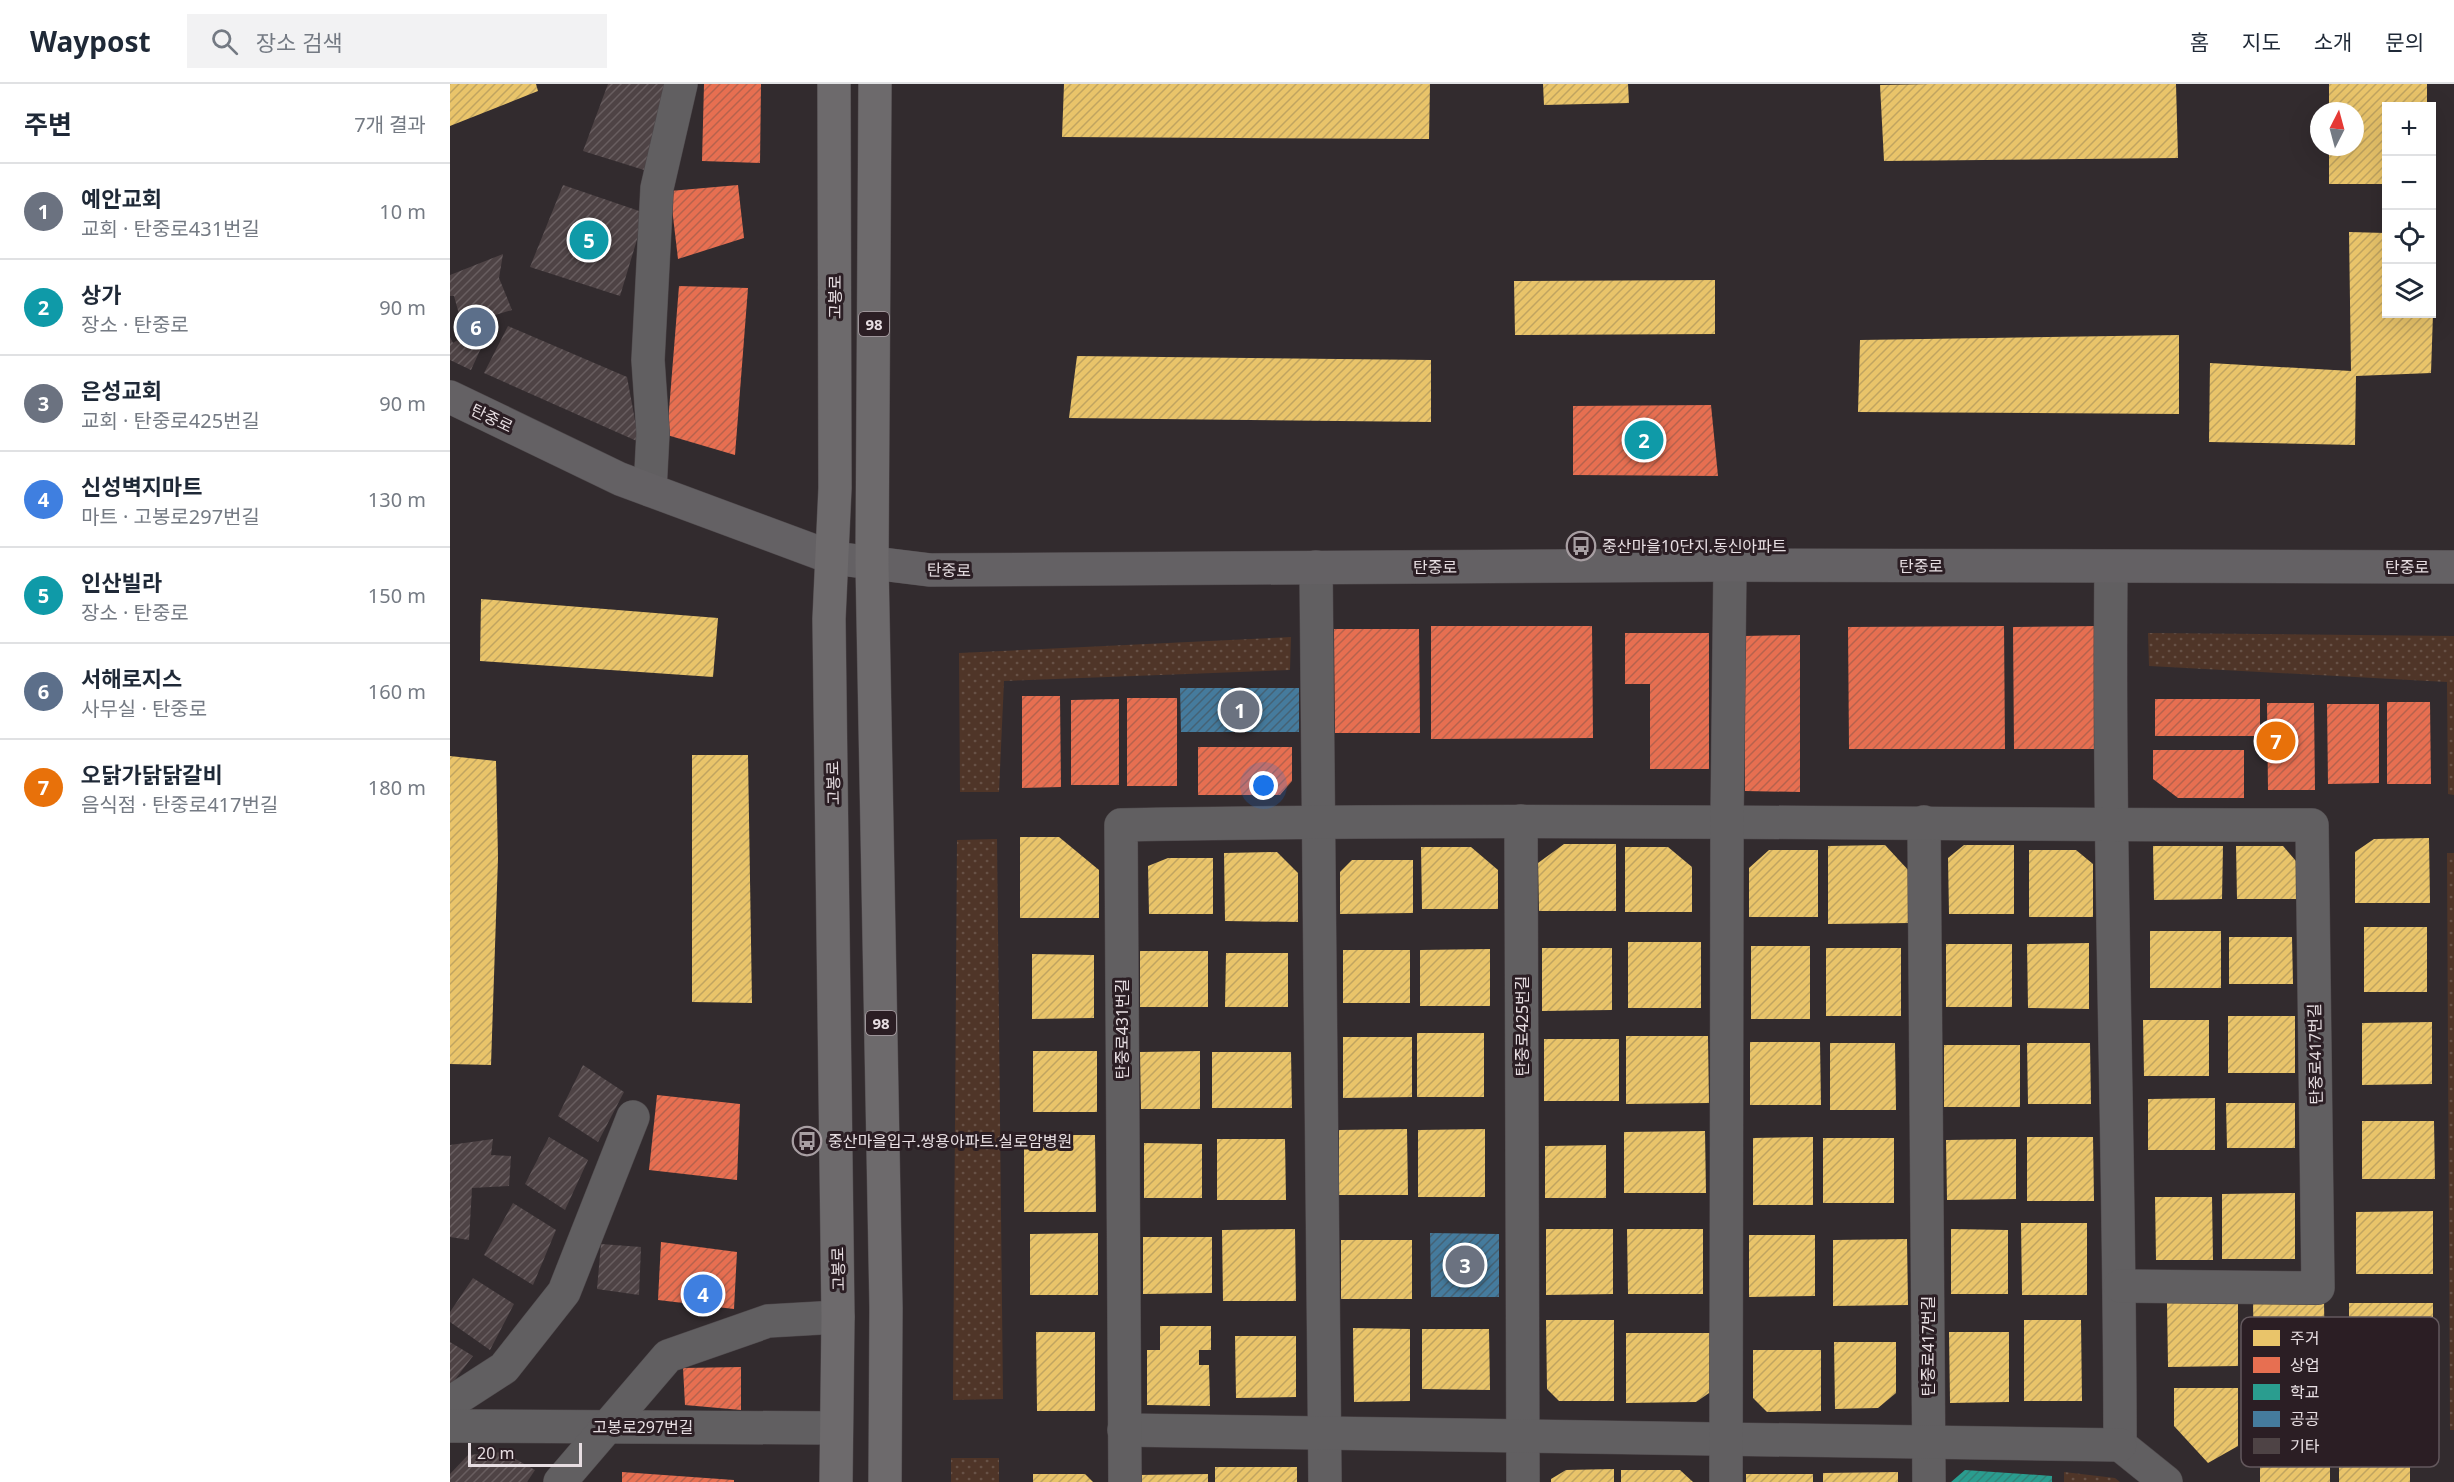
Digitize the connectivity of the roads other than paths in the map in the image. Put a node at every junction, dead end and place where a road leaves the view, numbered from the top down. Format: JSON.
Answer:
{"nodes":[{"id":1,"x":681,"y":84,"type":"edge"},
{"id":2,"x":834,"y":84,"type":"edge"},
{"id":3,"x":875,"y":84,"type":"edge"},
{"id":4,"x":450,"y":397,"type":"edge"},
{"id":5,"x":650,"y":490,"type":"junction"},
{"id":6,"x":833,"y":558,"type":"junction"},
{"id":7,"x":872,"y":563,"type":"junction"},
{"id":8,"x":1730,"y":565,"type":"junction"},
{"id":9,"x":1316,"y":567,"type":"junction"},
{"id":10,"x":2111,"y":567,"type":"junction"},
{"id":11,"x":2454,"y":567,"type":"edge"},
{"id":12,"x":1727,"y":820,"type":"junction"},
{"id":13,"x":1318,"y":821,"type":"junction"},
{"id":14,"x":1521,"y":821,"type":"junction"},
{"id":15,"x":1924,"y":822,"type":"junction"},
{"id":16,"x":2110,"y":825,"type":"junction"},
{"id":17,"x":633,"y":1117,"type":"dead end"},
{"id":18,"x":2120,"y":1286,"type":"junction"},
{"id":19,"x":838,"y":1317,"type":"junction"},
{"id":20,"x":450,"y":1403,"type":"edge"},
{"id":21,"x":450,"y":1426,"type":"edge"},
{"id":22,"x":607,"y":1426,"type":"junction"},
{"id":23,"x":836,"y":1428,"type":"junction"},
{"id":24,"x":1124,"y":1430,"type":"junction"},
{"id":25,"x":1324,"y":1434,"type":"junction"},
{"id":26,"x":1522,"y":1437,"type":"junction"},
{"id":27,"x":1725,"y":1440,"type":"junction"},
{"id":28,"x":1929,"y":1443,"type":"junction"},
{"id":29,"x":2120,"y":1445,"type":"junction"},
{"id":30,"x":560,"y":1482,"type":"edge"},
{"id":31,"x":836,"y":1482,"type":"edge"},
{"id":32,"x":885,"y":1482,"type":"edge"},
{"id":33,"x":1125,"y":1482,"type":"edge"},
{"id":34,"x":1325,"y":1482,"type":"edge"},
{"id":35,"x":1523,"y":1482,"type":"edge"},
{"id":36,"x":1726,"y":1482,"type":"edge"},
{"id":37,"x":1929,"y":1482,"type":"edge"},
{"id":38,"x":2166,"y":1482,"type":"edge"}],
"edges":[{"from":1,"to":5,"type":"street"},
{"from":2,"to":6,"type":"main road","name":"고봉로","number":"98"},
{"from":3,"to":7,"type":"main road","number":"98"},
{"from":4,"to":5,"type":"main road","name":"탄중로"},
{"from":5,"to":6,"type":"main road","name":"탄중로"},
{"from":6,"to":7,"type":"main road","name":"탄중로"},
{"from":6,"to":19,"type":"main road","name":"고봉로","number":"98"},
{"from":7,"to":9,"type":"main road","name":"탄중로"},
{"from":7,"to":32,"type":"main road","number":"98"},
{"from":8,"to":9,"type":"main road","name":"탄중로"},
{"from":8,"to":10,"type":"main road","name":"탄중로"},
{"from":8,"to":12,"type":"street"},
{"from":9,"to":13,"type":"street"},
{"from":10,"to":11,"type":"main road","name":"탄중로"},
{"from":10,"to":16,"type":"street"},
{"from":12,"to":14,"type":"street"},
{"from":12,"to":15,"type":"street"},
{"from":12,"to":27,"type":"street"},
{"from":13,"to":14,"type":"street"},
{"from":13,"to":24,"type":"street","name":"탄중로431번길"},
{"from":13,"to":25,"type":"street"},
{"from":14,"to":26,"type":"street","name":"탄중로425번길"},
{"from":15,"to":16,"type":"street","name":"탄중로417번길"},
{"from":15,"to":28,"type":"street","name":"탄중로417번길"},
{"from":16,"to":18,"type":"street"},
{"from":16,"to":18,"type":"street","name":"탄중로417번길"},
{"from":17,"to":20,"type":"street"},
{"from":18,"to":29,"type":"street"},
{"from":19,"to":22,"type":"street"},
{"from":19,"to":23,"type":"main road","name":"고봉로","number":"98"},
{"from":21,"to":22,"type":"street","name":"고봉로297번길"},
{"from":22,"to":23,"type":"street","name":"고봉로297번길"},
{"from":22,"to":30,"type":"street"},
{"from":23,"to":31,"type":"main road","name":"고봉로","number":"98"},
{"from":24,"to":25,"type":"street"},
{"from":24,"to":33,"type":"street","name":"탄중로431번길"},
{"from":25,"to":26,"type":"street"},
{"from":25,"to":34,"type":"street"},
{"from":26,"to":27,"type":"street"},
{"from":26,"to":35,"type":"street","name":"탄중로425번길"},
{"from":27,"to":28,"type":"street"},
{"from":27,"to":36,"type":"street"},
{"from":28,"to":29,"type":"street"},
{"from":28,"to":37,"type":"street"},
{"from":29,"to":38,"type":"street"}]}
